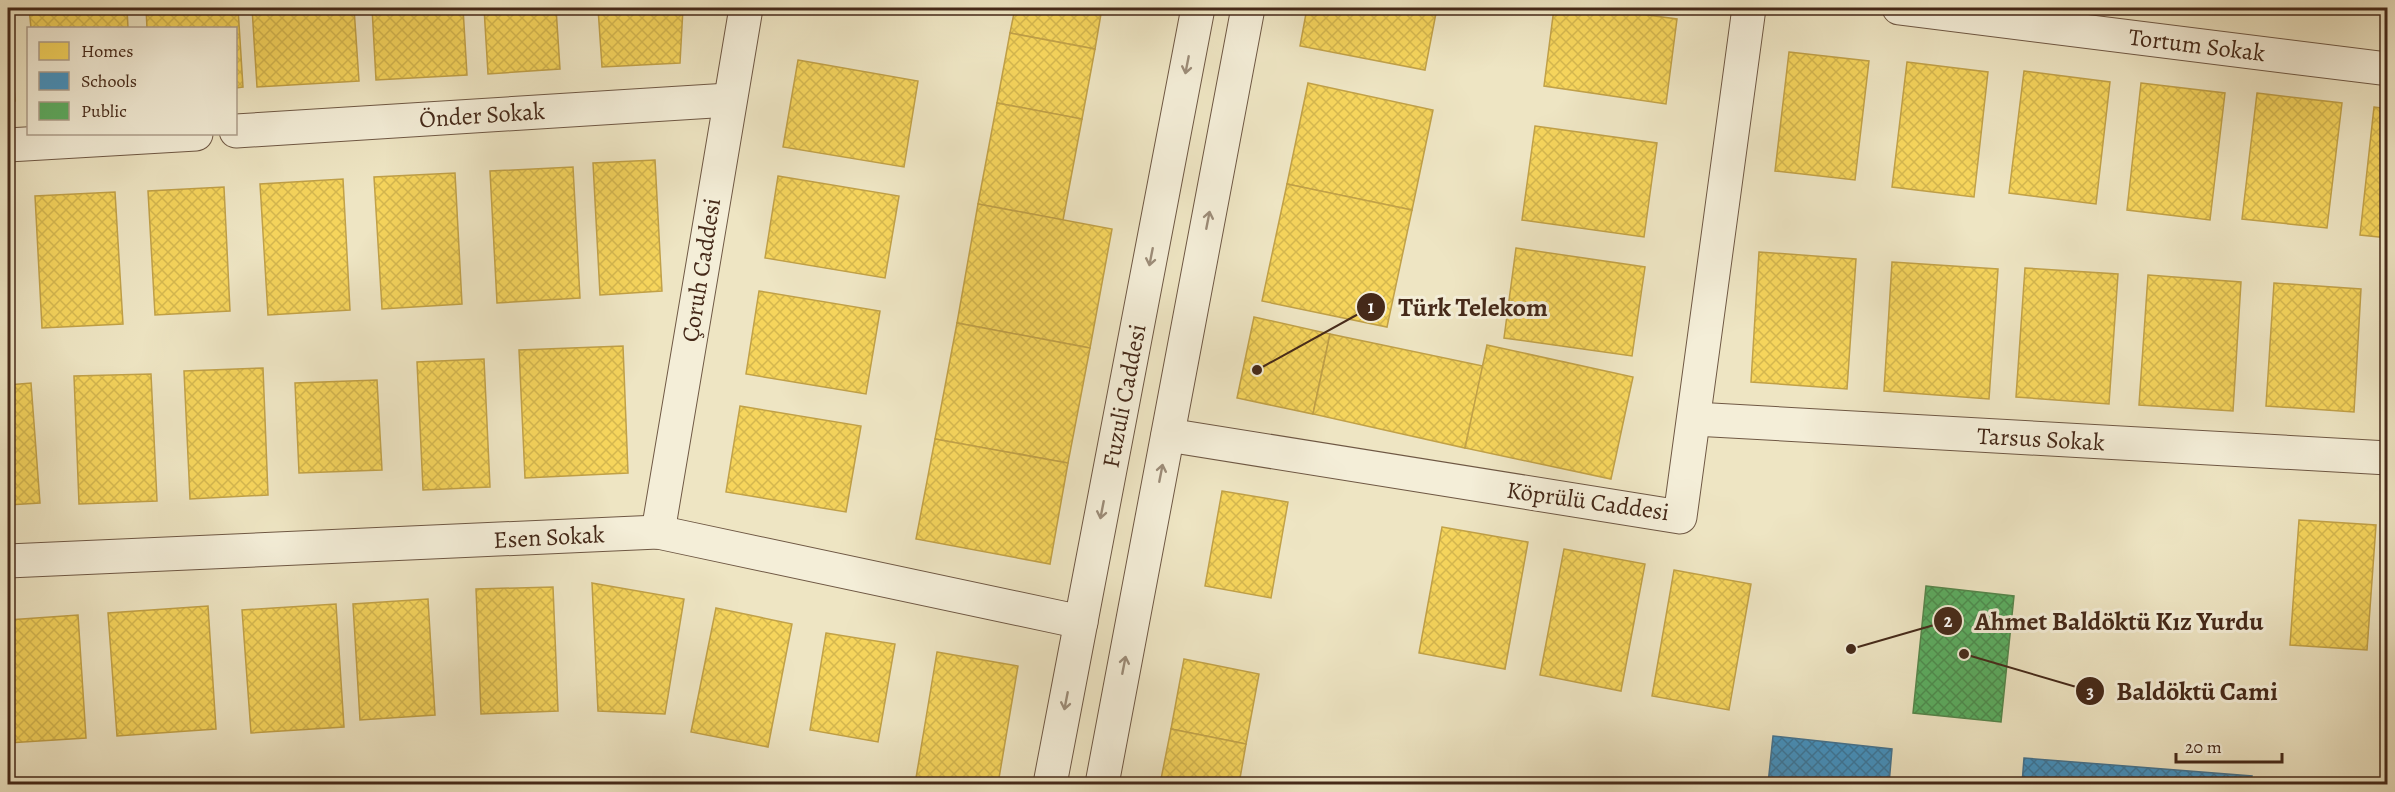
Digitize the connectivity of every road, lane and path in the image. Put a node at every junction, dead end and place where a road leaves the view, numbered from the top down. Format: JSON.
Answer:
{"nodes":[{"id":1,"x":746,"y":8,"type":"edge"},
{"id":2,"x":1198,"y":8,"type":"edge"},
{"id":3,"x":1248,"y":8,"type":"edge"},
{"id":4,"x":1749,"y":8,"type":"edge"},
{"id":5,"x":1899,"y":8,"type":"edge"},
{"id":6,"x":2388,"y":69,"type":"edge"},
{"id":7,"x":729,"y":100,"type":"junction"},
{"id":8,"x":237,"y":131,"type":"edge"},
{"id":9,"x":180,"y":135,"type":"edge"},
{"id":10,"x":8,"y":146,"type":"edge"},
{"id":11,"x":1694,"y":419,"type":"junction"},
{"id":12,"x":1168,"y":435,"type":"junction"},
{"id":13,"x":2388,"y":458,"type":"edge"},
{"id":14,"x":658,"y":532,"type":"junction"},
{"id":15,"x":8,"y":561,"type":"edge"},
{"id":16,"x":1081,"y":622,"type":"junction"},
{"id":17,"x":1050,"y":784,"type":"edge"},
{"id":18,"x":1102,"y":784,"type":"edge"}],
"edges":[{"from":1,"to":7,"type":"street","name":"Çoruh Caddesi"},
{"from":2,"to":16,"type":"street","name":"Fuzuli Caddesi","one_way":true},
{"from":12,"to":3,"type":"street","name":"Fuzuli Caddesi","one_way":true},
{"from":4,"to":11,"type":"street","name":"Köprülü Caddesi"},
{"from":5,"to":6,"type":"street","name":"Tortum Sokak"},
{"from":7,"to":8,"type":"street","name":"Önder Sokak"},
{"from":7,"to":14,"type":"street","name":"Çoruh Caddesi"},
{"from":9,"to":10,"type":"street"},
{"from":11,"to":12,"type":"street","name":"Köprülü Caddesi"},
{"from":11,"to":13,"type":"street","name":"Tarsus Sokak"},
{"from":18,"to":12,"type":"street","name":"Fuzuli Caddesi","one_way":true},
{"from":14,"to":15,"type":"street","name":"Esen Sokak"},
{"from":14,"to":16,"type":"street","name":"Esen Sokak"},
{"from":16,"to":17,"type":"street","name":"Fuzuli Caddesi","one_way":true}]}
